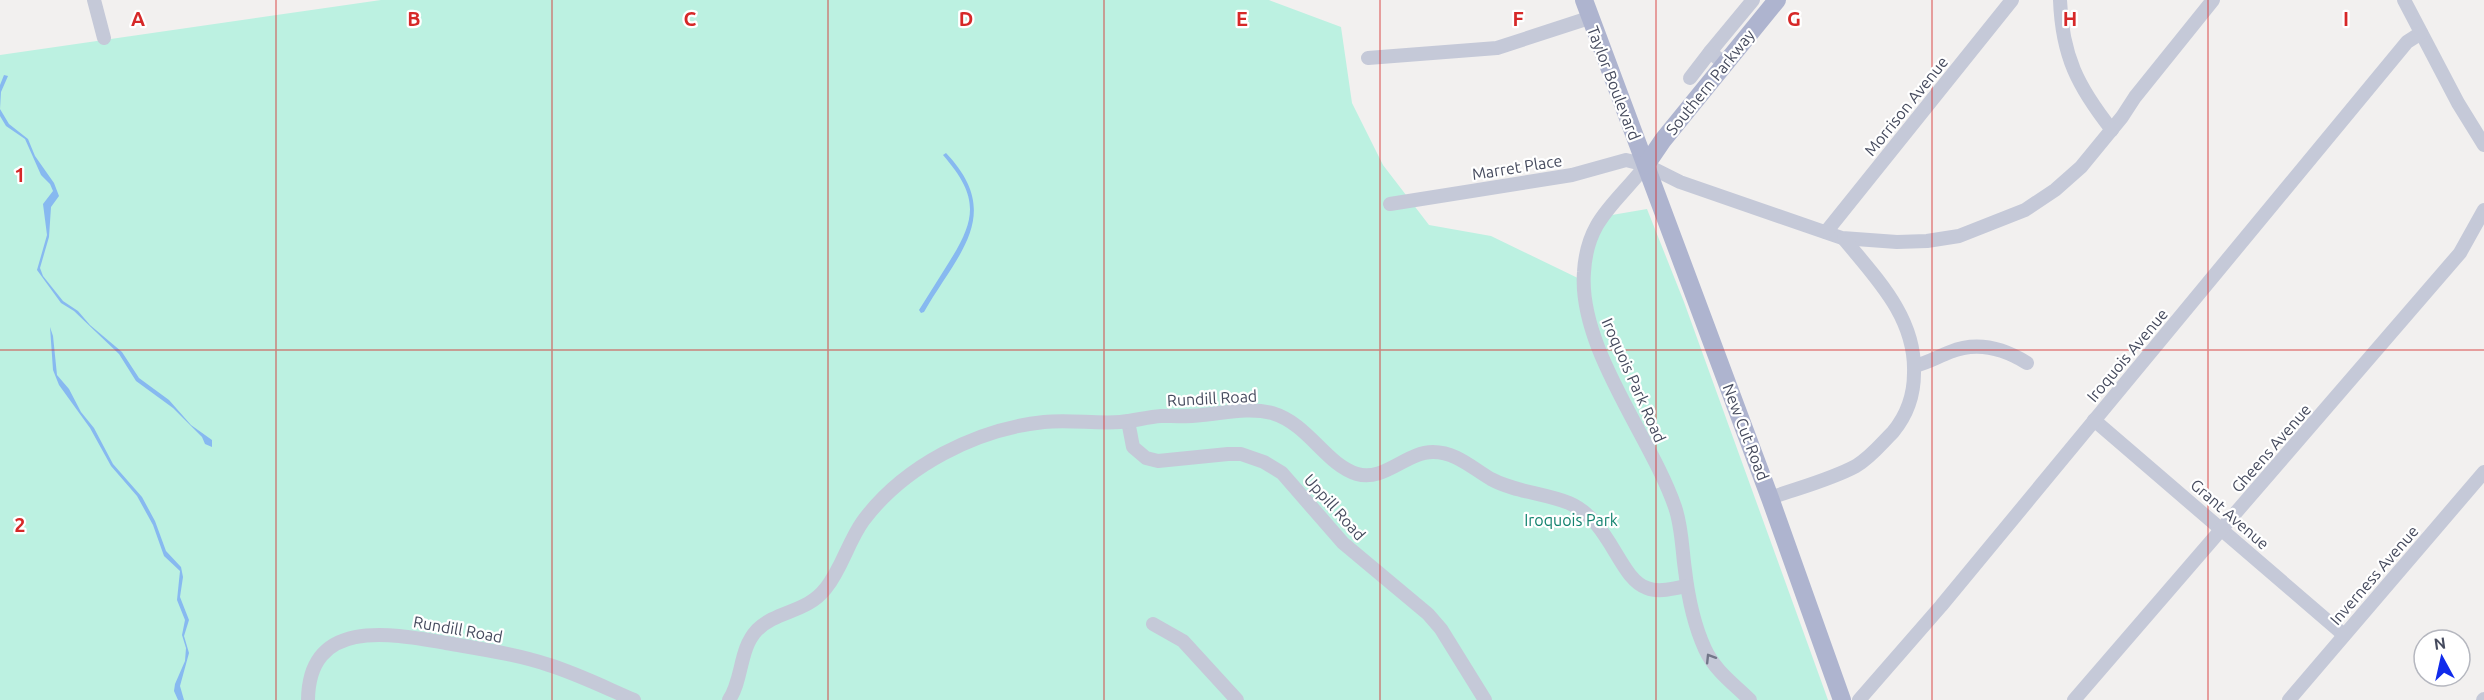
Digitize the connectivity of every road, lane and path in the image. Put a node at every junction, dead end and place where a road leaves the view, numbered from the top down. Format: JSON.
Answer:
{"nodes":[{"id":1,"x":94,"y":0,"type":"edge"},
{"id":2,"x":1584,"y":0,"type":"edge"},
{"id":3,"x":1753,"y":0,"type":"edge"},
{"id":4,"x":1777,"y":0,"type":"edge"},
{"id":5,"x":2012,"y":0,"type":"edge"},
{"id":6,"x":2060,"y":0,"type":"edge"},
{"id":7,"x":2213,"y":0,"type":"edge"},
{"id":8,"x":2404,"y":0,"type":"edge"},
{"id":9,"x":1589,"y":18,"type":"junction"},
{"id":10,"x":2421,"y":33,"type":"junction"},
{"id":11,"x":104,"y":38,"type":"dead end"},
{"id":12,"x":1710,"y":52,"type":"junction"},
{"id":13,"x":1368,"y":58,"type":"dead end"},
{"id":14,"x":1725,"y":64,"type":"junction"},
{"id":15,"x":1690,"y":78,"type":"dead end"},
{"id":16,"x":2112,"y":130,"type":"junction"},
{"id":17,"x":2484,"y":145,"type":"edge"},
{"id":18,"x":1646,"y":165,"type":"junction"},
{"id":19,"x":1390,"y":204,"type":"dead end"},
{"id":20,"x":2484,"y":210,"type":"edge"},
{"id":21,"x":1826,"y":232,"type":"junction"},
{"id":22,"x":1844,"y":239,"type":"junction"},
{"id":23,"x":2026,"y":363,"type":"dead end"},
{"id":24,"x":1914,"y":366,"type":"junction"},
{"id":25,"x":2094,"y":420,"type":"junction"},
{"id":26,"x":1128,"y":421,"type":"junction"},
{"id":27,"x":2484,"y":472,"type":"edge"},
{"id":28,"x":1770,"y":498,"type":"junction"},
{"id":29,"x":2223,"y":529,"type":"junction"},
{"id":30,"x":1687,"y":586,"type":"junction"},
{"id":31,"x":1154,"y":624,"type":"dead end"},
{"id":32,"x":2344,"y":635,"type":"junction"},
{"id":33,"x":308,"y":700,"type":"edge"},
{"id":34,"x":634,"y":700,"type":"edge"},
{"id":35,"x":729,"y":700,"type":"edge"},
{"id":36,"x":1237,"y":700,"type":"edge"},
{"id":37,"x":1485,"y":700,"type":"edge"},
{"id":38,"x":1750,"y":700,"type":"edge"},
{"id":39,"x":1842,"y":700,"type":"edge"},
{"id":40,"x":1859,"y":700,"type":"edge"},
{"id":41,"x":2074,"y":700,"type":"edge"},
{"id":42,"x":2289,"y":700,"type":"edge"}],
"edges":[{"from":1,"to":11,"type":"street"},
{"from":2,"to":9,"type":"main road","name":"Taylor Boulevard"},
{"from":3,"to":12,"type":"street"},
{"from":4,"to":14,"type":"main road","name":"Southern Parkway"},
{"from":5,"to":21,"type":"street","name":"Morrison Avenue"},
{"from":6,"to":16,"type":"street"},
{"from":7,"to":16,"type":"street"},
{"from":8,"to":10,"type":"street"},
{"from":9,"to":13,"type":"street"},
{"from":9,"to":18,"type":"main road","name":"Taylor Boulevard"},
{"from":10,"to":17,"type":"street"},
{"from":10,"to":25,"type":"street","name":"Iroquois Avenue"},
{"from":12,"to":14,"type":"street"},
{"from":12,"to":15,"type":"street"},
{"from":14,"to":18,"type":"main road","name":"Southern Parkway"},
{"from":16,"to":22,"type":"street"},
{"from":18,"to":19,"type":"street","name":"Marret Place"},
{"from":18,"to":21,"type":"street"},
{"from":18,"to":28,"type":"main road","name":"New Cut Road"},
{"from":18,"to":30,"type":"street","name":"Iroquois Park Road"},
{"from":20,"to":29,"type":"street","name":"Gheens Avenue"},
{"from":21,"to":22,"type":"street"},
{"from":22,"to":24,"type":"street"},
{"from":23,"to":24,"type":"street"},
{"from":24,"to":28,"type":"street"},
{"from":25,"to":29,"type":"street","name":"Grant Avenue"},
{"from":25,"to":40,"type":"street","name":"Iroquois Avenue"},
{"from":26,"to":30,"type":"street","name":"Rundill Road"},
{"from":26,"to":35,"type":"street","name":"Rundill Road"},
{"from":26,"to":37,"type":"street","name":"Uppill Road"},
{"from":27,"to":32,"type":"street","name":"Inverness Avenue"},
{"from":28,"to":39,"type":"main road","name":"New Cut Road"},
{"from":29,"to":32,"type":"street","name":"Grant Avenue"},
{"from":29,"to":41,"type":"street","name":"Gheens Avenue"},
{"from":38,"to":30,"type":"street","one_way":true},
{"from":31,"to":36,"type":"street"},
{"from":32,"to":42,"type":"street","name":"Inverness Avenue"},
{"from":33,"to":34,"type":"street","name":"Rundill Road"}]}
